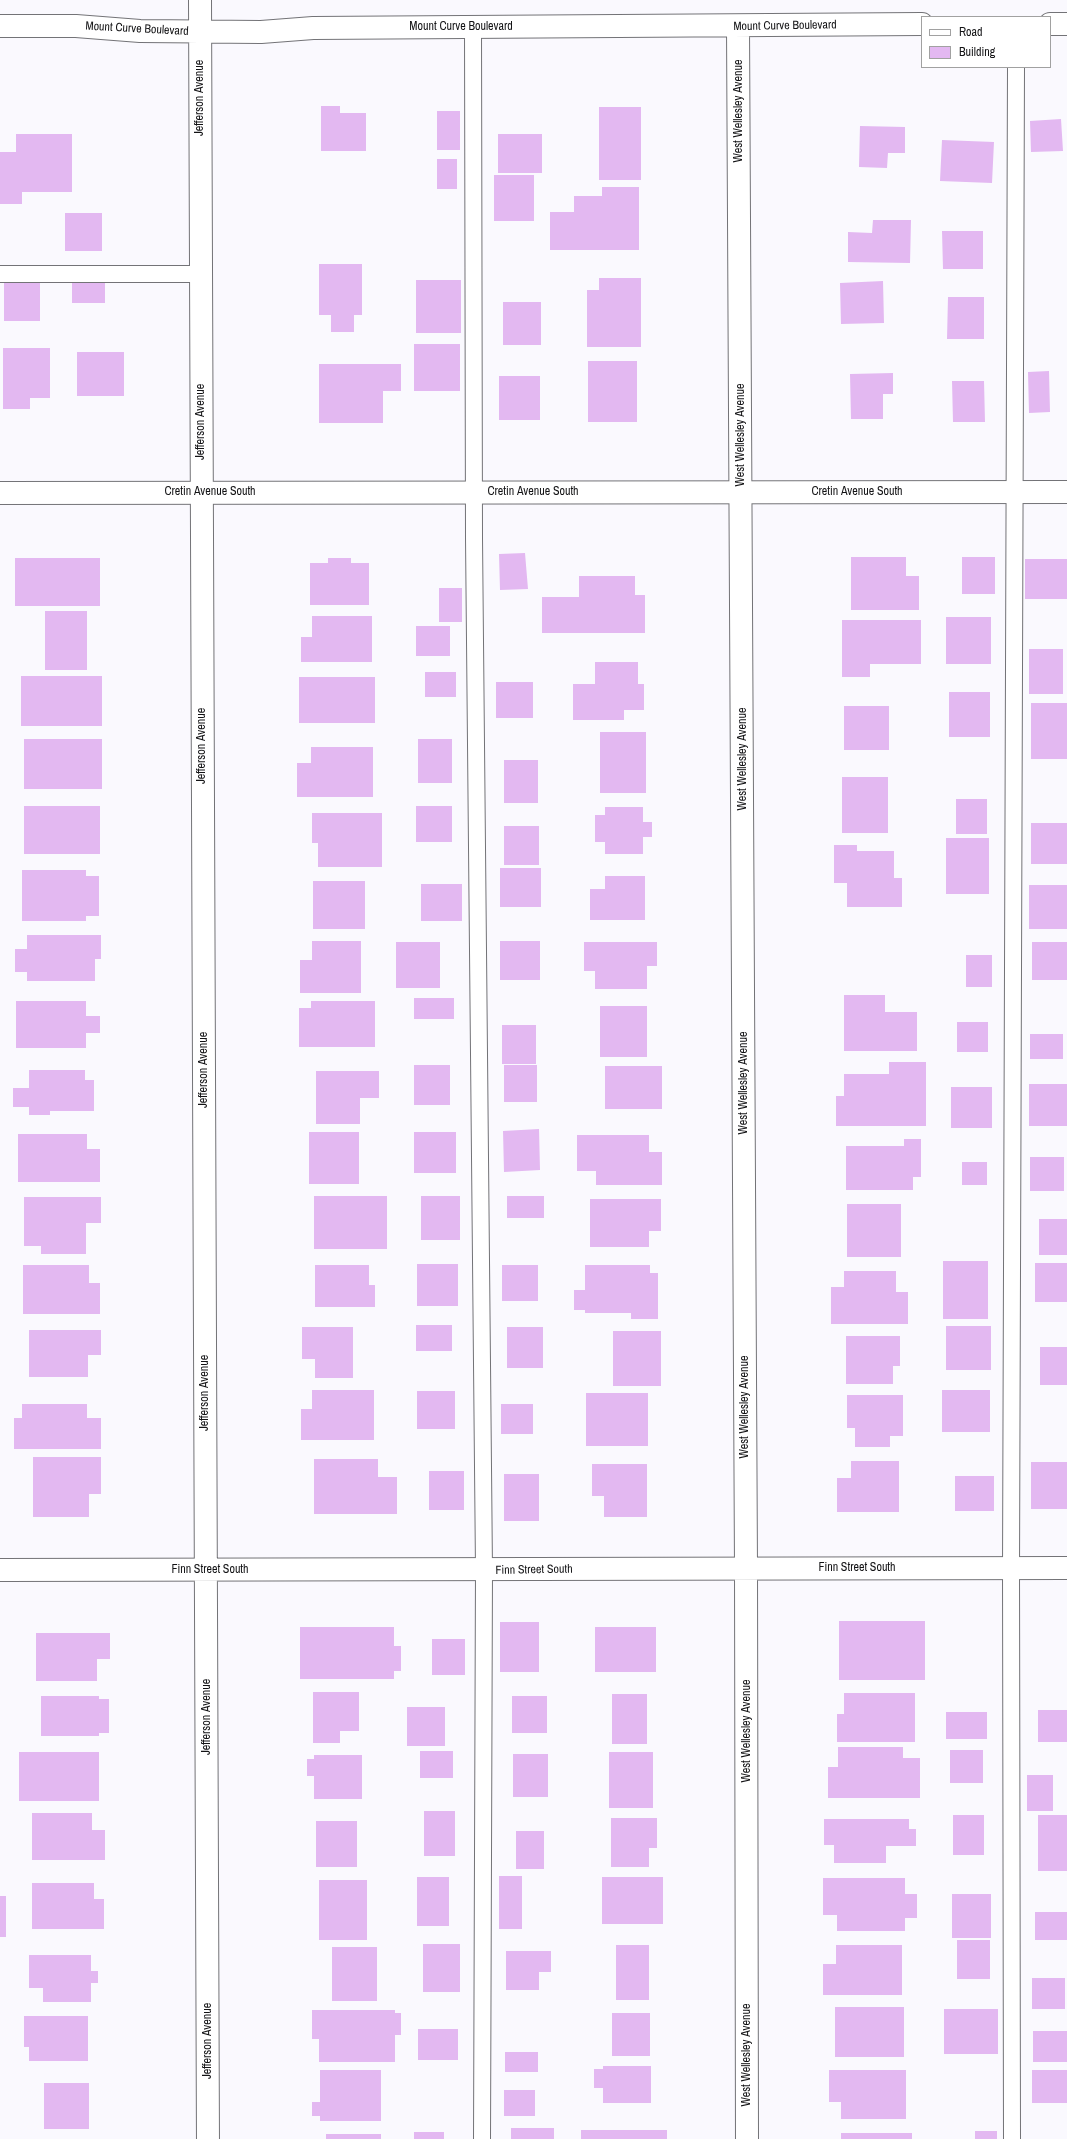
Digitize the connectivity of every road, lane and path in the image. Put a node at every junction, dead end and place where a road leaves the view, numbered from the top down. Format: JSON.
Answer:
{"nodes":[{"id":1,"x":200,"y":0,"type":"edge"},
{"id":2,"x":921,"y":24,"type":"edge"},
{"id":3,"x":1051,"y":24,"type":"edge"},
{"id":4,"x":1067,"y":24,"type":"edge"},
{"id":5,"x":0,"y":26,"type":"edge"},
{"id":6,"x":473,"y":27,"type":"junction"},
{"id":7,"x":738,"y":27,"type":"junction"},
{"id":8,"x":200,"y":31,"type":"junction"},
{"id":9,"x":1016,"y":68,"type":"edge"},
{"id":10,"x":0,"y":274,"type":"edge"},
{"id":11,"x":200,"y":274,"type":"junction"},
{"id":12,"x":201,"y":492,"type":"junction"},
{"id":13,"x":474,"y":492,"type":"junction"},
{"id":14,"x":742,"y":492,"type":"junction"},
{"id":15,"x":1014,"y":492,"type":"junction"},
{"id":16,"x":1067,"y":492,"type":"edge"},
{"id":17,"x":0,"y":493,"type":"edge"},
{"id":18,"x":746,"y":1568,"type":"junction"},
{"id":19,"x":1011,"y":1568,"type":"junction"},
{"id":20,"x":1067,"y":1568,"type":"edge"},
{"id":21,"x":0,"y":1570,"type":"edge"},
{"id":22,"x":207,"y":1570,"type":"junction"},
{"id":23,"x":484,"y":1570,"type":"junction"},
{"id":24,"x":208,"y":2139,"type":"edge"},
{"id":25,"x":482,"y":2139,"type":"edge"},
{"id":26,"x":747,"y":2139,"type":"edge"},
{"id":27,"x":1012,"y":2139,"type":"edge"}],
"edges":[{"from":1,"to":8,"type":"street","name":"Jefferson Avenue"},
{"from":2,"to":7,"type":"street","name":"Mount Curve Boulevard"},
{"from":3,"to":4,"type":"street"},
{"from":5,"to":8,"type":"street","name":"Mount Curve Boulevard"},
{"from":6,"to":7,"type":"street","name":"Mount Curve Boulevard"},
{"from":6,"to":8,"type":"street","name":"Mount Curve Boulevard"},
{"from":6,"to":13,"type":"lane"},
{"from":7,"to":14,"type":"street","name":"West Wellesley Avenue"},
{"from":8,"to":11,"type":"street","name":"Jefferson Avenue"},
{"from":9,"to":15,"type":"lane"},
{"from":10,"to":11,"type":"lane"},
{"from":11,"to":12,"type":"street","name":"Jefferson Avenue"},
{"from":12,"to":13,"type":"street","name":"Cretin Avenue South"},
{"from":12,"to":17,"type":"street","name":"Cretin Avenue South"},
{"from":12,"to":22,"type":"street","name":"Jefferson Avenue"},
{"from":13,"to":14,"type":"street","name":"Cretin Avenue South"},
{"from":13,"to":23,"type":"lane"},
{"from":14,"to":15,"type":"street","name":"Cretin Avenue South"},
{"from":14,"to":18,"type":"street","name":"West Wellesley Avenue"},
{"from":15,"to":16,"type":"street","name":"Cretin Avenue South"},
{"from":15,"to":19,"type":"lane"},
{"from":18,"to":19,"type":"street","name":"Finn Street South"},
{"from":18,"to":23,"type":"street","name":"Finn Street South"},
{"from":18,"to":26,"type":"street","name":"West Wellesley Avenue"},
{"from":19,"to":20,"type":"street","name":"Finn Street South"},
{"from":19,"to":27,"type":"lane"},
{"from":21,"to":22,"type":"street","name":"Finn Street South"},
{"from":22,"to":23,"type":"street","name":"Finn Street South"},
{"from":22,"to":24,"type":"street","name":"Jefferson Avenue"},
{"from":23,"to":25,"type":"lane"}]}
